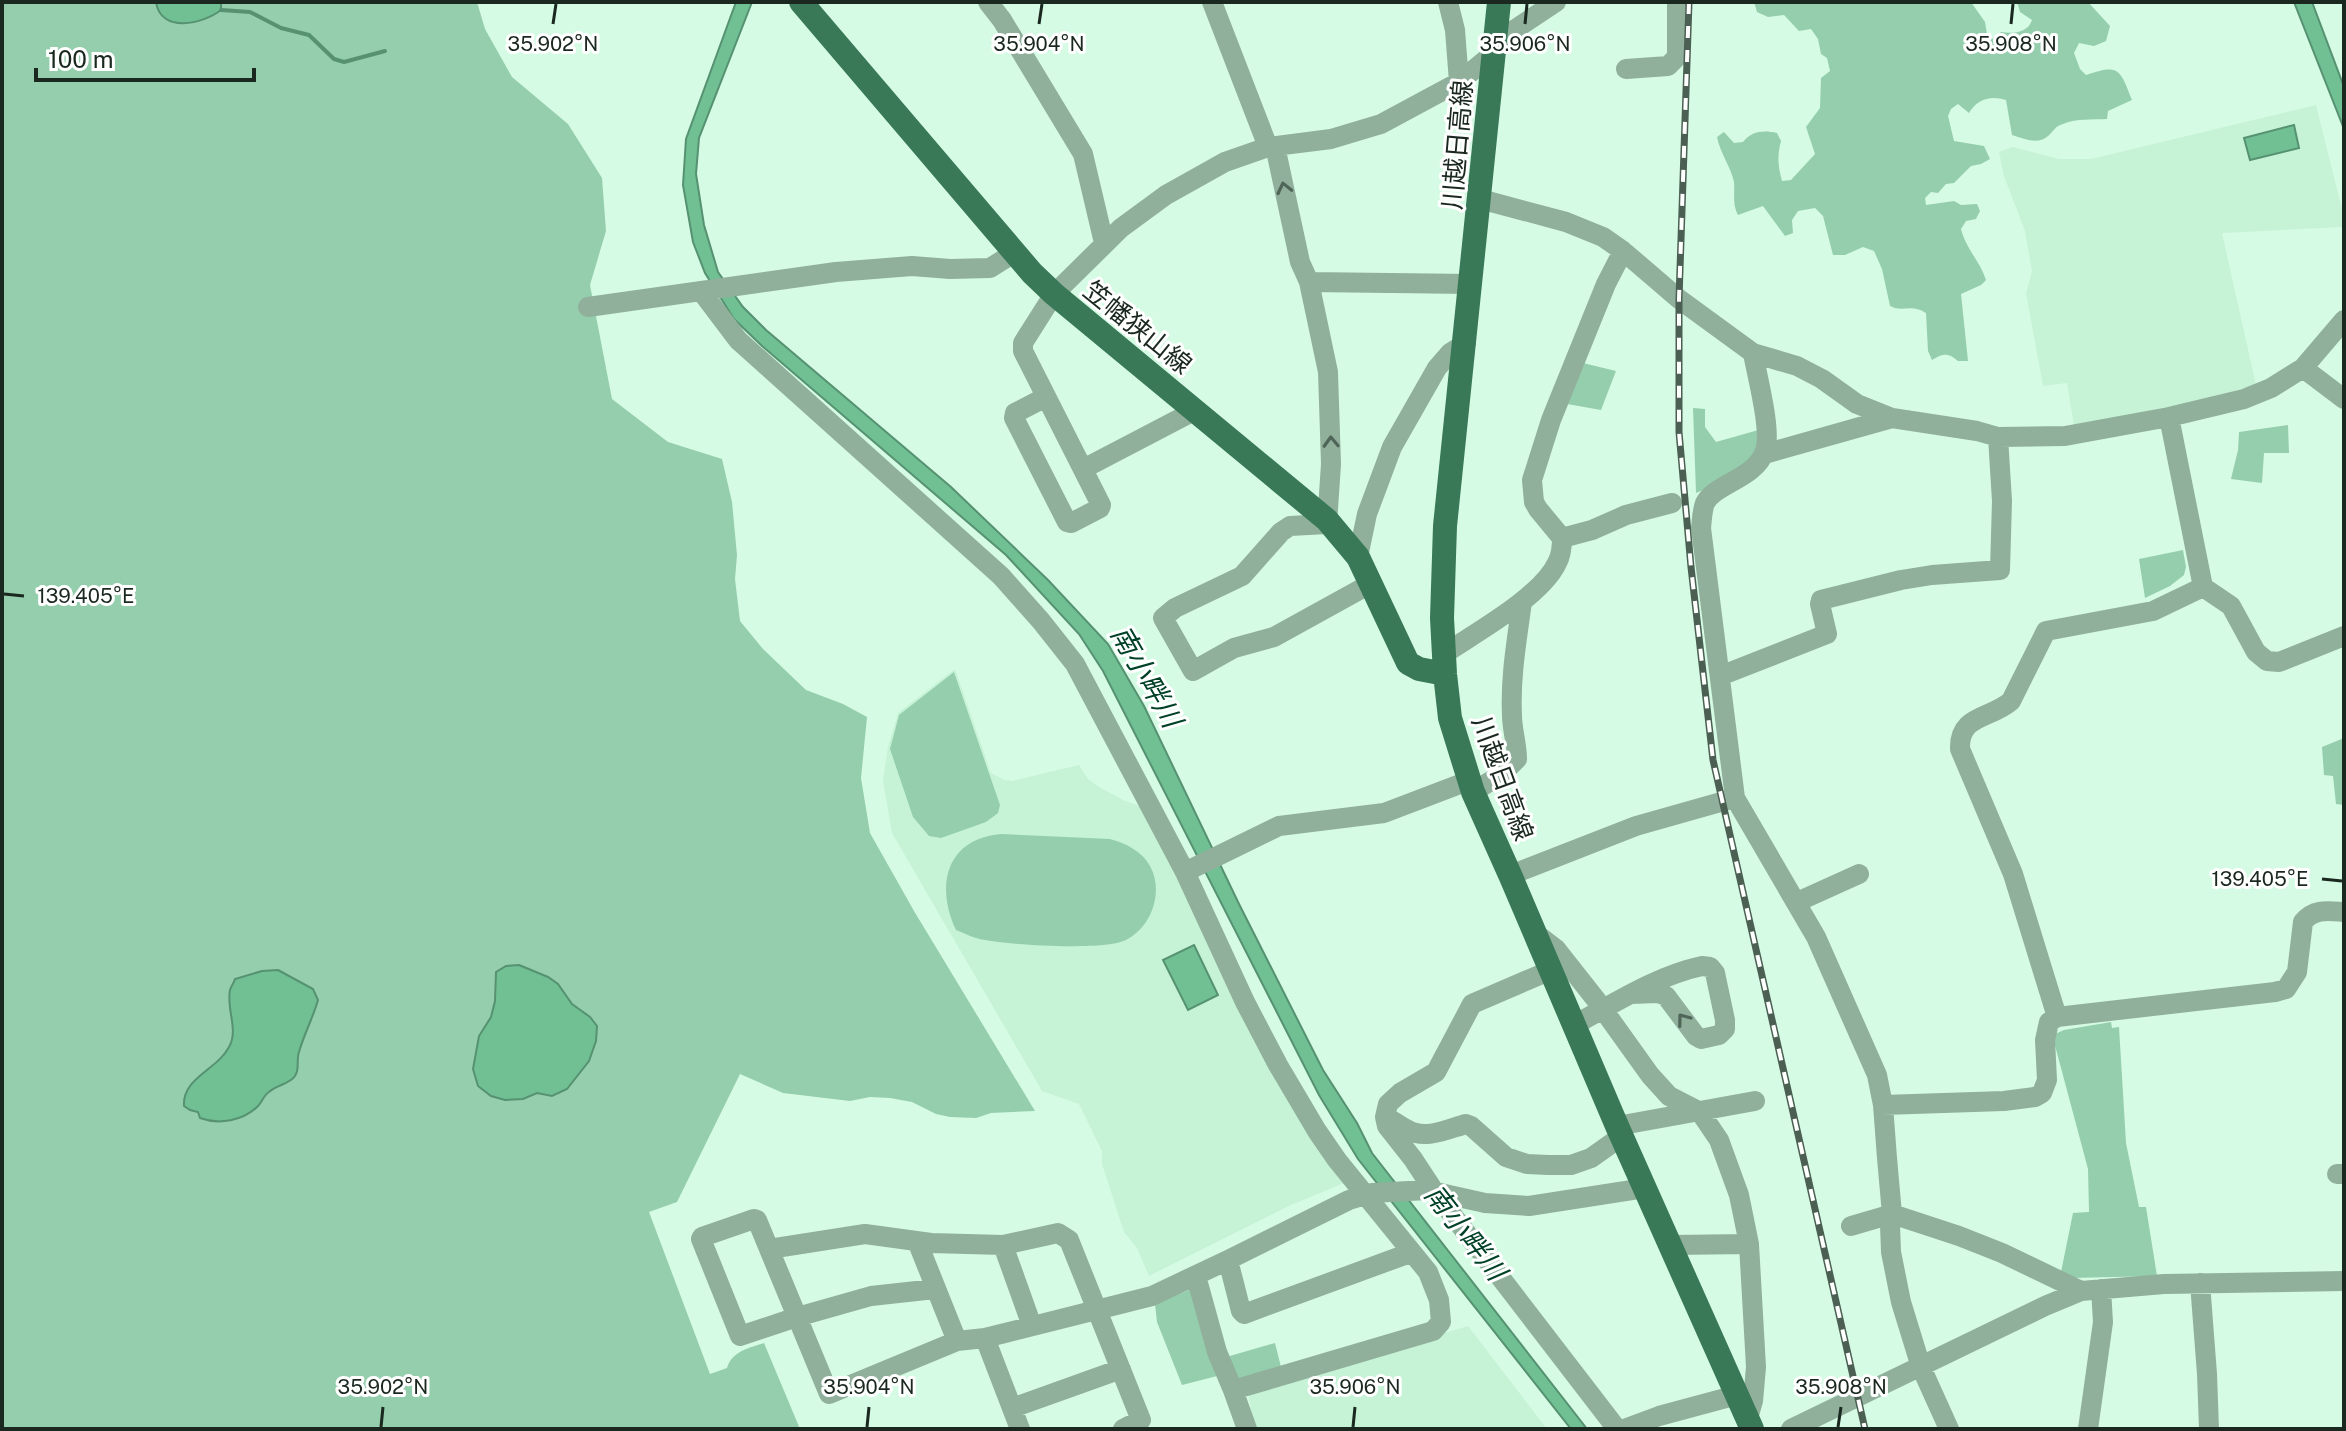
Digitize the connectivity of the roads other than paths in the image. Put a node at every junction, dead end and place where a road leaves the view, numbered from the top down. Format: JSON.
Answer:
{"nodes":[{"id":1,"x":801,"y":2,"type":"edge"},
{"id":2,"x":988,"y":2,"type":"edge"},
{"id":3,"x":1212,"y":2,"type":"edge"},
{"id":4,"x":1448,"y":2,"type":"edge"},
{"id":5,"x":1499,"y":2,"type":"edge"},
{"id":6,"x":1556,"y":2,"type":"edge"},
{"id":7,"x":1677,"y":2,"type":"edge"},
{"id":8,"x":1494,"y":53,"type":"junction"},
{"id":9,"x":1626,"y":69,"type":"dead end"},
{"id":10,"x":1459,"y":82,"type":"junction"},
{"id":11,"x":1271,"y":146,"type":"junction"},
{"id":12,"x":1480,"y":199,"type":"junction"},
{"id":13,"x":1104,"y":243,"type":"junction"},
{"id":14,"x":1623,"y":251,"type":"junction"},
{"id":15,"x":1014,"y":253,"type":"junction"},
{"id":16,"x":1309,"y":282,"type":"junction"},
{"id":17,"x":1471,"y":284,"type":"junction"},
{"id":18,"x":705,"y":291,"type":"junction"},
{"id":19,"x":1054,"y":294,"type":"junction"},
{"id":20,"x":588,"y":307,"type":"dead end"},
{"id":21,"x":2344,"y":320,"type":"edge"},
{"id":22,"x":1466,"y":343,"type":"junction"},
{"id":23,"x":1753,"y":353,"type":"junction"},
{"id":24,"x":2303,"y":368,"type":"junction"},
{"id":25,"x":1046,"y":397,"type":"junction"},
{"id":26,"x":2344,"y":399,"type":"edge"},
{"id":27,"x":1196,"y":410,"type":"junction"},
{"id":28,"x":2169,"y":417,"type":"junction"},
{"id":29,"x":1892,"y":418,"type":"junction"},
{"id":30,"x":1998,"y":437,"type":"junction"},
{"id":31,"x":1764,"y":454,"type":"junction"},
{"id":32,"x":1083,"y":469,"type":"junction"},
{"id":33,"x":1672,"y":503,"type":"dead end"},
{"id":34,"x":1327,"y":520,"type":"junction"},
{"id":35,"x":1562,"y":538,"type":"junction"},
{"id":36,"x":1358,"y":557,"type":"junction"},
{"id":37,"x":1370,"y":584,"type":"junction"},
{"id":38,"x":2203,"y":587,"type":"junction"},
{"id":39,"x":1522,"y":602,"type":"junction"},
{"id":40,"x":2344,"y":636,"type":"edge"},
{"id":41,"x":1444,"y":664,"type":"junction"},
{"id":42,"x":1720,"y":676,"type":"junction"},
{"id":43,"x":1470,"y":786,"type":"junction"},
{"id":44,"x":1735,"y":798,"type":"junction"},
{"id":45,"x":1188,"y":870,"type":"junction"},
{"id":46,"x":1859,"y":874,"type":"dead end"},
{"id":47,"x":1511,"y":877,"type":"junction"},
{"id":48,"x":1797,"y":902,"type":"junction"},
{"id":49,"x":2344,"y":912,"type":"edge"},
{"id":50,"x":1535,"y":933,"type":"junction"},
{"id":51,"x":1551,"y":970,"type":"junction"},
{"id":52,"x":1631,"y":994,"type":"junction"},
{"id":53,"x":1603,"y":1009,"type":"junction"},
{"id":54,"x":2057,"y":1017,"type":"junction"},
{"id":55,"x":1574,"y":1025,"type":"junction"},
{"id":56,"x":1755,"y":1101,"type":"dead end"},
{"id":57,"x":1883,"y":1105,"type":"junction"},
{"id":58,"x":1700,"y":1112,"type":"junction"},
{"id":59,"x":1385,"y":1117,"type":"junction"},
{"id":60,"x":1620,"y":1131,"type":"junction"},
{"id":61,"x":1645,"y":1188,"type":"junction"},
{"id":62,"x":1431,"y":1190,"type":"junction"},
{"id":63,"x":1368,"y":1194,"type":"junction"},
{"id":64,"x":1892,"y":1214,"type":"junction"},
{"id":65,"x":1851,"y":1226,"type":"dead end"},
{"id":66,"x":917,"y":1241,"type":"junction"},
{"id":67,"x":1749,"y":1244,"type":"junction"},
{"id":68,"x":1003,"y":1245,"type":"junction"},
{"id":69,"x":1671,"y":1245,"type":"junction"},
{"id":70,"x":769,"y":1249,"type":"junction"},
{"id":71,"x":1410,"y":1253,"type":"junction"},
{"id":72,"x":1228,"y":1260,"type":"junction"},
{"id":73,"x":1196,"y":1276,"type":"junction"},
{"id":74,"x":2344,"y":1281,"type":"edge"},
{"id":75,"x":2200,"y":1283,"type":"junction"},
{"id":76,"x":935,"y":1289,"type":"junction"},
{"id":77,"x":2091,"y":1290,"type":"junction"},
{"id":78,"x":1097,"y":1311,"type":"junction"},
{"id":79,"x":797,"y":1317,"type":"junction"},
{"id":80,"x":1032,"y":1326,"type":"junction"},
{"id":81,"x":985,"y":1338,"type":"junction"},
{"id":82,"x":957,"y":1341,"type":"junction"},
{"id":83,"x":1921,"y":1367,"type":"junction"},
{"id":84,"x":1121,"y":1369,"type":"junction"},
{"id":85,"x":1233,"y":1390,"type":"junction"},
{"id":86,"x":1737,"y":1395,"type":"junction"},
{"id":87,"x":1012,"y":1408,"type":"junction"},
{"id":88,"x":1750,"y":1424,"type":"edge"},
{"id":89,"x":1020,"y":1429,"type":"edge"},
{"id":90,"x":1123,"y":1429,"type":"edge"},
{"id":91,"x":1247,"y":1429,"type":"edge"},
{"id":92,"x":1617,"y":1429,"type":"edge"},
{"id":93,"x":1624,"y":1429,"type":"edge"},
{"id":94,"x":1791,"y":1429,"type":"edge"},
{"id":95,"x":1949,"y":1429,"type":"edge"},
{"id":96,"x":2088,"y":1429,"type":"edge"},
{"id":97,"x":2209,"y":1429,"type":"edge"}],
"edges":[{"from":1,"to":15,"type":"main road","name":"笠幡狭山線"},
{"from":2,"to":13,"type":"street"},
{"from":3,"to":11,"type":"street"},
{"from":4,"to":10,"type":"street"},
{"from":5,"to":8,"type":"main road","name":"川越日高線"},
{"from":6,"to":8,"type":"street"},
{"from":7,"to":9,"type":"street"},
{"from":8,"to":10,"type":"street"},
{"from":8,"to":12,"type":"main road","name":"川越日高線"},
{"from":10,"to":11,"type":"street"},
{"from":11,"to":13,"type":"street"},
{"from":16,"to":11,"type":"street","one_way":true},
{"from":12,"to":14,"type":"street"},
{"from":12,"to":17,"type":"main road","name":"川越日高線"},
{"from":13,"to":19,"type":"street"},
{"from":14,"to":23,"type":"street"},
{"from":14,"to":35,"type":"street"},
{"from":15,"to":18,"type":"street"},
{"from":15,"to":19,"type":"main road","name":"笠幡狭山線"},
{"from":16,"to":17,"type":"street"},
{"from":34,"to":16,"type":"street","one_way":true},
{"from":17,"to":22,"type":"main road","name":"川越日高線"},
{"from":18,"to":20,"type":"street"},
{"from":18,"to":45,"type":"street"},
{"from":19,"to":25,"type":"street"},
{"from":19,"to":27,"type":"main road","name":"笠幡狭山線"},
{"from":21,"to":24,"type":"street"},
{"from":22,"to":36,"type":"street"},
{"from":22,"to":41,"type":"main road","name":"川越日高線"},
{"from":23,"to":29,"type":"street"},
{"from":23,"to":31,"type":"street"},
{"from":24,"to":26,"type":"street"},
{"from":24,"to":28,"type":"street"},
{"from":25,"to":32,"type":"street"},
{"from":25,"to":32,"type":"street"},
{"from":27,"to":32,"type":"street"},
{"from":27,"to":34,"type":"main road","name":"笠幡狭山線"},
{"from":28,"to":30,"type":"street"},
{"from":28,"to":38,"type":"street"},
{"from":29,"to":30,"type":"street"},
{"from":29,"to":31,"type":"street"},
{"from":30,"to":42,"type":"street"},
{"from":31,"to":42,"type":"street"},
{"from":33,"to":35,"type":"street"},
{"from":34,"to":36,"type":"main road","name":"笠幡狭山線"},
{"from":34,"to":37,"type":"street"},
{"from":35,"to":39,"type":"street"},
{"from":36,"to":37,"type":"main road","name":"笠幡狭山線"},
{"from":37,"to":41,"type":"main road","name":"笠幡狭山線"},
{"from":38,"to":40,"type":"street"},
{"from":38,"to":54,"type":"street"},
{"from":39,"to":41,"type":"street"},
{"from":39,"to":43,"type":"street"},
{"from":41,"to":43,"type":"main road","name":"川越日高線"},
{"from":42,"to":44,"type":"street"},
{"from":43,"to":45,"type":"street"},
{"from":43,"to":47,"type":"main road","name":"川越日高線"},
{"from":44,"to":47,"type":"street"},
{"from":44,"to":48,"type":"street"},
{"from":45,"to":63,"type":"street"},
{"from":46,"to":48,"type":"street"},
{"from":47,"to":50,"type":"main road","name":"川越日高線"},
{"from":48,"to":57,"type":"street"},
{"from":49,"to":54,"type":"street"},
{"from":50,"to":51,"type":"main road","name":"川越日高線"},
{"from":50,"to":53,"type":"street"},
{"from":51,"to":55,"type":"main road","name":"川越日高線"},
{"from":51,"to":59,"type":"street"},
{"from":52,"to":52,"type":"street","one_way":true},
{"from":52,"to":53,"type":"street"},
{"from":53,"to":55,"type":"street"},
{"from":53,"to":58,"type":"street"},
{"from":54,"to":57,"type":"street"},
{"from":55,"to":60,"type":"main road","name":"川越日高線"},
{"from":56,"to":58,"type":"street"},
{"from":57,"to":64,"type":"street"},
{"from":58,"to":60,"type":"street"},
{"from":58,"to":67,"type":"street"},
{"from":59,"to":60,"type":"street"},
{"from":59,"to":62,"type":"street"},
{"from":60,"to":61,"type":"main road","name":"川越日高線"},
{"from":61,"to":62,"type":"street"},
{"from":61,"to":69,"type":"main road","name":"川越日高線"},
{"from":62,"to":63,"type":"street"},
{"from":62,"to":92,"type":"street"},
{"from":63,"to":71,"type":"street"},
{"from":63,"to":72,"type":"street"},
{"from":64,"to":65,"type":"street"},
{"from":64,"to":77,"type":"street"},
{"from":64,"to":83,"type":"street"},
{"from":66,"to":68,"type":"street"},
{"from":66,"to":70,"type":"street"},
{"from":66,"to":76,"type":"street"},
{"from":67,"to":69,"type":"street"},
{"from":67,"to":88,"type":"street"},
{"from":68,"to":78,"type":"street"},
{"from":68,"to":80,"type":"street"},
{"from":69,"to":86,"type":"main road","name":"川越日高線"},
{"from":70,"to":79,"type":"street"},
{"from":70,"to":79,"type":"street"},
{"from":71,"to":72,"type":"street"},
{"from":71,"to":85,"type":"street"},
{"from":72,"to":73,"type":"street"},
{"from":73,"to":78,"type":"street"},
{"from":73,"to":85,"type":"street"},
{"from":74,"to":75,"type":"street"},
{"from":75,"to":77,"type":"street"},
{"from":75,"to":97,"type":"street"},
{"from":76,"to":79,"type":"street"},
{"from":76,"to":82,"type":"street"},
{"from":77,"to":83,"type":"street"},
{"from":77,"to":96,"type":"street"},
{"from":78,"to":80,"type":"street"},
{"from":78,"to":84,"type":"street"},
{"from":79,"to":82,"type":"street"},
{"from":80,"to":81,"type":"street"},
{"from":81,"to":82,"type":"street"},
{"from":81,"to":87,"type":"street"},
{"from":83,"to":94,"type":"street"},
{"from":83,"to":95,"type":"street"},
{"from":84,"to":87,"type":"street"},
{"from":84,"to":90,"type":"street"},
{"from":85,"to":91,"type":"street"},
{"from":86,"to":88,"type":"main road","name":"川越日高線"},
{"from":86,"to":93,"type":"street"},
{"from":87,"to":89,"type":"street"}]}
